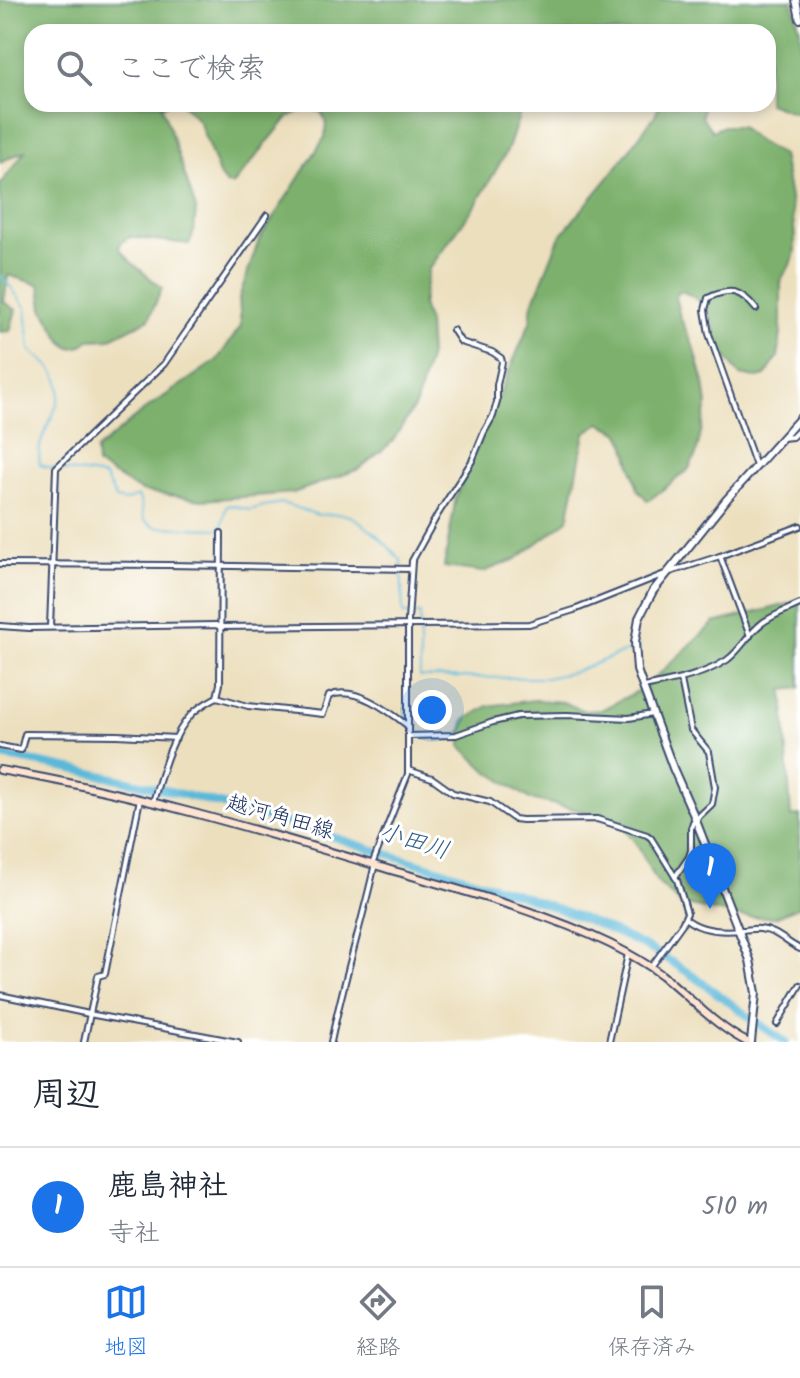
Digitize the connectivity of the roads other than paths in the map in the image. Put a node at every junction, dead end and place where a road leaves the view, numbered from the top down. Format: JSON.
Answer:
{"nodes":[{"id":1,"x":796,"y":0,"type":"edge"},
{"id":2,"x":800,"y":19,"type":"edge"},
{"id":3,"x":267,"y":215,"type":"dead end"},
{"id":4,"x":756,"y":309,"type":"dead end"},
{"id":5,"x":453,"y":330,"type":"dead end"},
{"id":6,"x":800,"y":418,"type":"edge"},
{"id":7,"x":800,"y":429,"type":"edge"},
{"id":8,"x":782,"y":438,"type":"junction"},
{"id":9,"x":756,"y":467,"type":"junction"},
{"id":10,"x":800,"y":526,"type":"edge"},
{"id":11,"x":221,"y":533,"type":"dead end"},
{"id":12,"x":720,"y":556,"type":"junction"},
{"id":13,"x":0,"y":564,"type":"edge"},
{"id":14,"x":52,"y":564,"type":"junction"},
{"id":15,"x":220,"y":566,"type":"junction"},
{"id":16,"x":411,"y":569,"type":"junction"},
{"id":17,"x":667,"y":573,"type":"junction"},
{"id":18,"x":800,"y":604,"type":"edge"},
{"id":19,"x":0,"y":626,"type":"edge"},
{"id":20,"x":409,"y":626,"type":"junction"},
{"id":21,"x":50,"y":627,"type":"junction"},
{"id":22,"x":220,"y":627,"type":"junction"},
{"id":23,"x":750,"y":636,"type":"junction"},
{"id":24,"x":681,"y":680,"type":"junction"},
{"id":25,"x":643,"y":687,"type":"junction"},
{"id":26,"x":217,"y":697,"type":"junction"},
{"id":27,"x":653,"y":714,"type":"junction"},
{"id":28,"x":408,"y":726,"type":"junction"},
{"id":29,"x":408,"y":736,"type":"junction"},
{"id":30,"x":176,"y":738,"type":"junction"},
{"id":31,"x":0,"y":746,"type":"edge"},
{"id":32,"x":0,"y":770,"type":"edge"},
{"id":33,"x":408,"y":770,"type":"junction"},
{"id":34,"x":140,"y":799,"type":"junction"},
{"id":35,"x":153,"y":802,"type":"junction"},
{"id":36,"x":695,"y":818,"type":"junction"},
{"id":37,"x":373,"y":864,"type":"junction"},
{"id":38,"x":675,"y":877,"type":"junction"},
{"id":39,"x":685,"y":918,"type":"junction"},
{"id":40,"x":738,"y":931,"type":"junction"},
{"id":41,"x":800,"y":949,"type":"edge"},
{"id":42,"x":628,"y":954,"type":"junction"},
{"id":43,"x":651,"y":967,"type":"junction"},
{"id":44,"x":800,"y":985,"type":"edge"},
{"id":45,"x":0,"y":995,"type":"edge"},
{"id":46,"x":89,"y":1014,"type":"junction"},
{"id":47,"x":777,"y":1024,"type":"dead end"},
{"id":48,"x":84,"y":1042,"type":"edge"},
{"id":49,"x":238,"y":1042,"type":"edge"},
{"id":50,"x":331,"y":1042,"type":"edge"},
{"id":51,"x":609,"y":1042,"type":"edge"},
{"id":52,"x":749,"y":1042,"type":"edge"}],
"edges":[{"from":1,"to":2,"type":"street"},
{"from":3,"to":14,"type":"street"},
{"from":4,"to":9,"type":"street"},
{"from":5,"to":16,"type":"street"},
{"from":6,"to":8,"type":"street"},
{"from":7,"to":8,"type":"street"},
{"from":8,"to":9,"type":"street"},
{"from":9,"to":17,"type":"street"},
{"from":10,"to":12,"type":"street"},
{"from":11,"to":15,"type":"street"},
{"from":12,"to":17,"type":"street"},
{"from":12,"to":23,"type":"street"},
{"from":13,"to":14,"type":"street"},
{"from":14,"to":15,"type":"street"},
{"from":14,"to":21,"type":"street"},
{"from":15,"to":16,"type":"street"},
{"from":15,"to":22,"type":"street"},
{"from":16,"to":20,"type":"street"},
{"from":17,"to":20,"type":"street"},
{"from":17,"to":25,"type":"street"},
{"from":18,"to":23,"type":"street"},
{"from":19,"to":21,"type":"street"},
{"from":20,"to":22,"type":"street"},
{"from":20,"to":28,"type":"street"},
{"from":21,"to":22,"type":"street"},
{"from":22,"to":26,"type":"street"},
{"from":23,"to":24,"type":"street"},
{"from":24,"to":25,"type":"street"},
{"from":24,"to":36,"type":"street"},
{"from":25,"to":27,"type":"street"},
{"from":26,"to":28,"type":"street"},
{"from":26,"to":30,"type":"street"},
{"from":27,"to":29,"type":"street"},
{"from":27,"to":36,"type":"street"},
{"from":28,"to":29,"type":"street"},
{"from":29,"to":33,"type":"street"},
{"from":30,"to":31,"type":"street"},
{"from":30,"to":35,"type":"street"},
{"from":32,"to":34,"type":"main road","name":"越河角田線"},
{"from":33,"to":37,"type":"street"},
{"from":33,"to":38,"type":"street"},
{"from":34,"to":35,"type":"main road","name":"越河角田線"},
{"from":34,"to":46,"type":"street"},
{"from":35,"to":37,"type":"main road","name":"越河角田線"},
{"from":36,"to":38,"type":"street"},
{"from":36,"to":40,"type":"street"},
{"from":37,"to":42,"type":"main road","name":"越河角田線"},
{"from":37,"to":50,"type":"street"},
{"from":38,"to":39,"type":"street"},
{"from":39,"to":40,"type":"street"},
{"from":39,"to":43,"type":"street"},
{"from":40,"to":41,"type":"street"},
{"from":40,"to":52,"type":"street"},
{"from":42,"to":43,"type":"main road","name":"越河角田線"},
{"from":42,"to":51,"type":"street"},
{"from":43,"to":52,"type":"main road","name":"越河角田線"},
{"from":44,"to":47,"type":"street"},
{"from":45,"to":46,"type":"street"},
{"from":46,"to":48,"type":"street"},
{"from":46,"to":49,"type":"street"}]}
